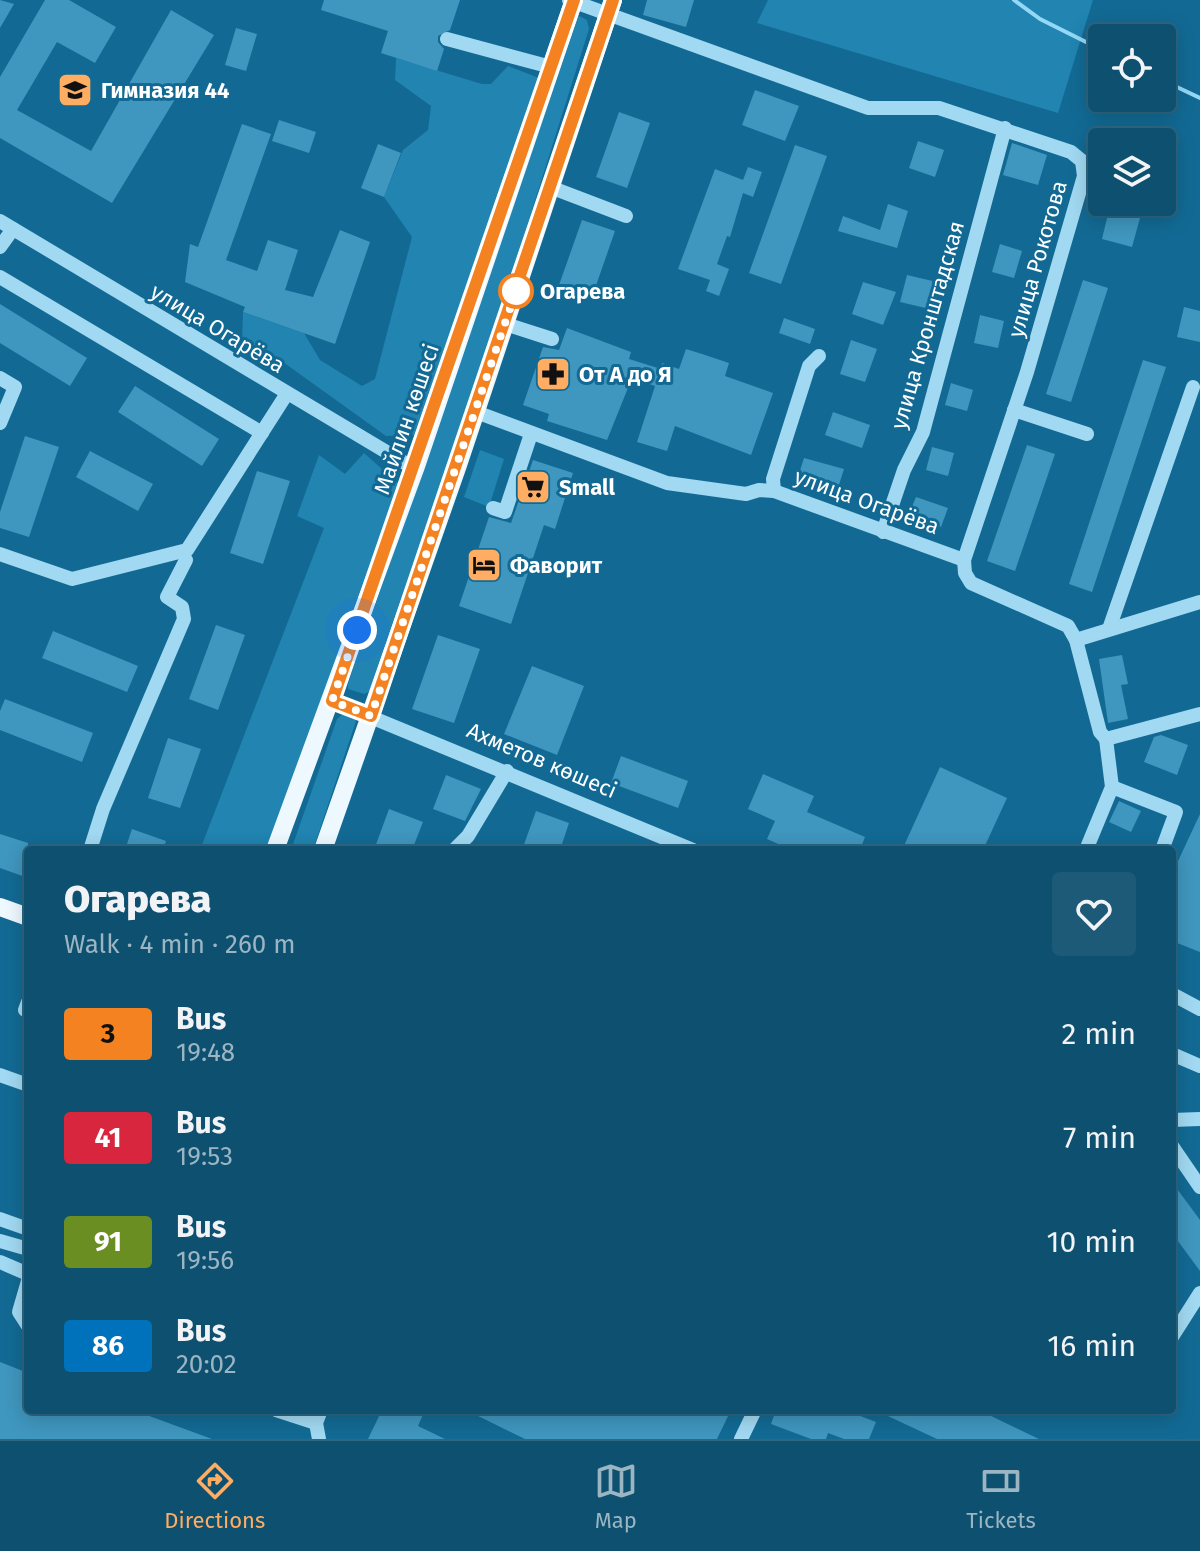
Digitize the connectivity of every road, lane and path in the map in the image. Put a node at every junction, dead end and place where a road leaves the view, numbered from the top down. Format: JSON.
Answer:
{"nodes":[{"id":1,"x":572,"y":1,"type":"edge"},
{"id":2,"x":611,"y":7,"type":"edge"},
{"id":3,"x":447,"y":39,"type":"dead end"},
{"id":4,"x":551,"y":67,"type":"junction"},
{"id":5,"x":1005,"y":128,"type":"junction"},
{"id":6,"x":550,"y":187,"type":"junction"},
{"id":7,"x":626,"y":216,"type":"dead end"},
{"id":8,"x":0,"y":221,"type":"edge"},
{"id":9,"x":13,"y":229,"type":"junction"},
{"id":10,"x":0,"y":247,"type":"edge"},
{"id":11,"x":0,"y":277,"type":"edge"},
{"id":12,"x":505,"y":324,"type":"junction"},
{"id":13,"x":552,"y":339,"type":"dead end"},
{"id":14,"x":819,"y":356,"type":"dead end"},
{"id":15,"x":0,"y":378,"type":"edge"},
{"id":16,"x":1193,"y":387,"type":"dead end"},
{"id":17,"x":286,"y":395,"type":"junction"},
{"id":18,"x":1014,"y":410,"type":"junction"},
{"id":19,"x":476,"y":412,"type":"junction"},
{"id":20,"x":0,"y":423,"type":"edge"},
{"id":21,"x":262,"y":433,"type":"junction"},
{"id":22,"x":531,"y":434,"type":"junction"},
{"id":23,"x":1087,"y":434,"type":"dead end"},
{"id":24,"x":415,"y":469,"type":"junction"},
{"id":25,"x":774,"y":491,"type":"junction"},
{"id":26,"x":493,"y":508,"type":"dead end"},
{"id":27,"x":883,"y":532,"type":"junction"},
{"id":28,"x":0,"y":554,"type":"edge"},
{"id":29,"x":186,"y":560,"type":"dead end"},
{"id":30,"x":964,"y":560,"type":"junction"},
{"id":31,"x":1200,"y":602,"type":"edge"},
{"id":32,"x":1109,"y":629,"type":"junction"},
{"id":33,"x":1076,"y":640,"type":"junction"},
{"id":34,"x":332,"y":701,"type":"junction"},
{"id":35,"x":1200,"y":714,"type":"edge"},
{"id":36,"x":371,"y":716,"type":"junction"},
{"id":37,"x":1106,"y":739,"type":"junction"},
{"id":38,"x":507,"y":771,"type":"junction"},
{"id":39,"x":1112,"y":787,"type":"junction"},
{"id":40,"x":91,"y":846,"type":"edge"},
{"id":41,"x":277,"y":846,"type":"edge"},
{"id":42,"x":324,"y":846,"type":"edge"},
{"id":43,"x":458,"y":846,"type":"edge"},
{"id":44,"x":684,"y":846,"type":"edge"},
{"id":45,"x":1088,"y":846,"type":"edge"},
{"id":46,"x":1163,"y":846,"type":"edge"},
{"id":47,"x":0,"y":907,"type":"edge"},
{"id":48,"x":24,"y":916,"type":"edge"},
{"id":49,"x":1176,"y":996,"type":"edge"},
{"id":50,"x":1200,"y":1009,"type":"edge"},
{"id":51,"x":1176,"y":1056,"type":"edge"},
{"id":52,"x":1200,"y":1066,"type":"edge"},
{"id":53,"x":0,"y":1075,"type":"edge"},
{"id":54,"x":24,"y":1084,"type":"edge"},
{"id":55,"x":1200,"y":1119,"type":"edge"},
{"id":56,"x":1176,"y":1120,"type":"edge"},
{"id":57,"x":1176,"y":1152,"type":"edge"},
{"id":58,"x":1200,"y":1187,"type":"edge"},
{"id":59,"x":0,"y":1219,"type":"edge"},
{"id":60,"x":24,"y":1228,"type":"edge"},
{"id":61,"x":0,"y":1241,"type":"edge"},
{"id":62,"x":24,"y":1248,"type":"edge"},
{"id":63,"x":0,"y":1262,"type":"edge"},
{"id":64,"x":24,"y":1281,"type":"edge"},
{"id":65,"x":1200,"y":1293,"type":"edge"},
{"id":66,"x":24,"y":1294,"type":"edge"},
{"id":67,"x":24,"y":1320,"type":"edge"},
{"id":68,"x":1176,"y":1331,"type":"edge"},
{"id":69,"x":753,"y":1414,"type":"edge"},
{"id":70,"x":319,"y":1417,"type":"edge"},
{"id":71,"x":319,"y":1439,"type":"edge"},
{"id":72,"x":741,"y":1439,"type":"edge"}],
"edges":[{"from":1,"to":2,"type":"street","name":"улица Рокотова"},
{"from":1,"to":4,"type":"main road","name":"Майлин көшесі"},
{"from":2,"to":5,"type":"street","name":"улица Рокотова"},
{"from":2,"to":6,"type":"main road"},
{"from":3,"to":4,"type":"street"},
{"from":4,"to":24,"type":"main road","name":"Майлин көшесі"},
{"from":5,"to":18,"type":"street","name":"улица Рокотова"},
{"from":5,"to":27,"type":"street","name":"улица Кронштадская"},
{"from":6,"to":7,"type":"street"},
{"from":6,"to":12,"type":"main road"},
{"from":8,"to":9,"type":"street","name":"улица Огарёва"},
{"from":9,"to":10,"type":"street"},
{"from":9,"to":17,"type":"street","name":"улица Огарёва"},
{"from":11,"to":21,"type":"street"},
{"from":12,"to":13,"type":"street"},
{"from":12,"to":19,"type":"main road"},
{"from":14,"to":25,"type":"street"},
{"from":15,"to":20,"type":"street"},
{"from":16,"to":32,"type":"street"},
{"from":17,"to":21,"type":"street"},
{"from":17,"to":24,"type":"street","name":"улица Огарёва"},
{"from":18,"to":23,"type":"street"},
{"from":18,"to":30,"type":"street","name":"улица Рокотова"},
{"from":19,"to":22,"type":"street","name":"улица Огарёва"},
{"from":19,"to":36,"type":"main road"},
{"from":21,"to":28,"type":"street"},
{"from":22,"to":25,"type":"street","name":"улица Огарёва"},
{"from":22,"to":26,"type":"street"},
{"from":24,"to":34,"type":"main road","name":"Майлин көшесі"},
{"from":25,"to":27,"type":"street","name":"улица Огарёва"},
{"from":27,"to":30,"type":"street","name":"улица Огарёва"},
{"from":29,"to":40,"type":"street"},
{"from":30,"to":33,"type":"street"},
{"from":31,"to":32,"type":"street"},
{"from":32,"to":33,"type":"street"},
{"from":33,"to":37,"type":"street"},
{"from":34,"to":36,"type":"street","name":"Ахметов көшесі"},
{"from":34,"to":41,"type":"main road","name":"Майлин көшесі"},
{"from":35,"to":37,"type":"street"},
{"from":36,"to":38,"type":"street","name":"Ахметов көшесі"},
{"from":36,"to":42,"type":"main road"},
{"from":37,"to":39,"type":"street"},
{"from":38,"to":43,"type":"street"},
{"from":38,"to":44,"type":"street","name":"Ахметов көшесі"},
{"from":39,"to":45,"type":"street"},
{"from":39,"to":46,"type":"street"},
{"from":47,"to":48,"type":"main road"},
{"from":49,"to":50,"type":"street"},
{"from":51,"to":52,"type":"street"},
{"from":53,"to":54,"type":"street"},
{"from":55,"to":56,"type":"street"},
{"from":57,"to":58,"type":"street"},
{"from":59,"to":60,"type":"street"},
{"from":61,"to":62,"type":"street"},
{"from":63,"to":64,"type":"street"},
{"from":65,"to":68,"type":"street"},
{"from":66,"to":67,"type":"street"},
{"from":69,"to":72,"type":"street"},
{"from":70,"to":71,"type":"street"}]}
